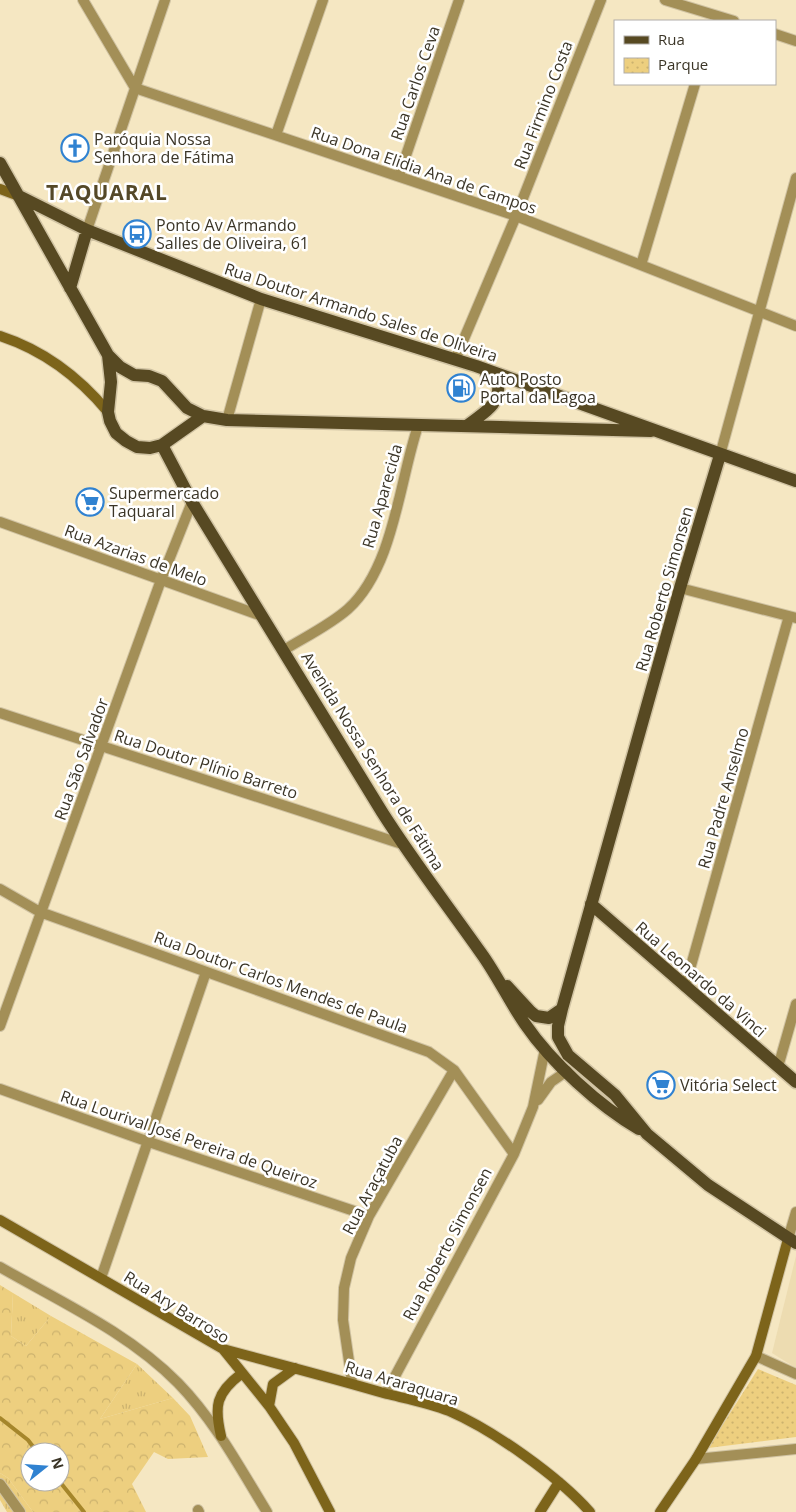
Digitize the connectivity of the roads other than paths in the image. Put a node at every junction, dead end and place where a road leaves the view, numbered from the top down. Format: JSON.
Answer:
{"nodes":[{"id":1,"x":83,"y":0,"type":"edge"},
{"id":2,"x":165,"y":0,"type":"edge"},
{"id":3,"x":323,"y":0,"type":"edge"},
{"id":4,"x":459,"y":0,"type":"edge"},
{"id":5,"x":601,"y":0,"type":"edge"},
{"id":6,"x":665,"y":0,"type":"edge"},
{"id":7,"x":715,"y":18,"type":"edge"},
{"id":8,"x":728,"y":20,"type":"edge"},
{"id":9,"x":776,"y":34,"type":"edge"},
{"id":10,"x":796,"y":41,"type":"edge"},
{"id":11,"x":695,"y":85,"type":"edge"},
{"id":12,"x":135,"y":88,"type":"junction"},
{"id":13,"x":276,"y":135,"type":"junction"},
{"id":14,"x":0,"y":163,"type":"edge"},
{"id":15,"x":399,"y":176,"type":"junction"},
{"id":16,"x":796,"y":178,"type":"edge"},
{"id":17,"x":0,"y":189,"type":"edge"},
{"id":18,"x":19,"y":196,"type":"junction"},
{"id":19,"x":516,"y":216,"type":"junction"},
{"id":20,"x":87,"y":230,"type":"junction"},
{"id":21,"x":641,"y":265,"type":"junction"},
{"id":22,"x":70,"y":288,"type":"junction"},
{"id":23,"x":261,"y":299,"type":"junction"},
{"id":24,"x":760,"y":311,"type":"junction"},
{"id":25,"x":796,"y":326,"type":"edge"},
{"id":26,"x":0,"y":336,"type":"edge"},
{"id":27,"x":108,"y":355,"type":"junction"},
{"id":28,"x":455,"y":360,"type":"junction"},
{"id":29,"x":476,"y":366,"type":"junction"},
{"id":30,"x":108,"y":412,"type":"junction"},
{"id":31,"x":203,"y":416,"type":"junction"},
{"id":32,"x":226,"y":420,"type":"junction"},
{"id":33,"x":468,"y":425,"type":"junction"},
{"id":34,"x":418,"y":426,"type":"junction"},
{"id":35,"x":663,"y":431,"type":"junction"},
{"id":36,"x":162,"y":444,"type":"junction"},
{"id":37,"x":720,"y":455,"type":"junction"},
{"id":38,"x":796,"y":481,"type":"edge"},
{"id":39,"x":192,"y":502,"type":"junction"},
{"id":40,"x":0,"y":522,"type":"edge"},
{"id":41,"x":161,"y":580,"type":"junction"},
{"id":42,"x":680,"y":588,"type":"junction"},
{"id":43,"x":262,"y":616,"type":"junction"},
{"id":44,"x":792,"y":617,"type":"edge"},
{"id":45,"x":284,"y":650,"type":"junction"},
{"id":46,"x":0,"y":713,"type":"edge"},
{"id":47,"x":103,"y":747,"type":"junction"},
{"id":48,"x":402,"y":844,"type":"junction"},
{"id":49,"x":0,"y":889,"type":"edge"},
{"id":50,"x":591,"y":904,"type":"junction"},
{"id":51,"x":40,"y":912,"type":"junction"},
{"id":52,"x":493,"y":970,"type":"junction"},
{"id":53,"x":206,"y":972,"type":"junction"},
{"id":54,"x":685,"y":987,"type":"junction"},
{"id":55,"x":796,"y":1004,"type":"edge"},
{"id":56,"x":562,"y":1009,"type":"junction"},
{"id":57,"x":0,"y":1026,"type":"edge"},
{"id":58,"x":545,"y":1049,"type":"junction"},
{"id":59,"x":778,"y":1067,"type":"junction"},
{"id":60,"x":454,"y":1070,"type":"junction"},
{"id":61,"x":568,"y":1071,"type":"junction"},
{"id":62,"x":794,"y":1079,"type":"edge"},
{"id":63,"x":0,"y":1089,"type":"edge"},
{"id":64,"x":533,"y":1107,"type":"junction"},
{"id":65,"x":647,"y":1134,"type":"junction"},
{"id":66,"x":148,"y":1142,"type":"junction"},
{"id":67,"x":514,"y":1154,"type":"junction"},
{"id":68,"x":796,"y":1212,"type":"edge"},
{"id":69,"x":369,"y":1216,"type":"junction"},
{"id":70,"x":0,"y":1220,"type":"edge"},
{"id":71,"x":792,"y":1241,"type":"edge"},
{"id":72,"x":0,"y":1267,"type":"edge"},
{"id":73,"x":101,"y":1278,"type":"junction"},
{"id":74,"x":223,"y":1350,"type":"junction"},
{"id":75,"x":756,"y":1356,"type":"junction"},
{"id":76,"x":295,"y":1368,"type":"junction"},
{"id":77,"x":241,"y":1374,"type":"junction"},
{"id":78,"x":796,"y":1374,"type":"edge"},
{"id":79,"x":352,"y":1382,"type":"junction"},
{"id":80,"x":386,"y":1393,"type":"junction"},
{"id":81,"x":269,"y":1406,"type":"junction"},
{"id":82,"x":221,"y":1436,"type":"junction"},
{"id":83,"x":796,"y":1449,"type":"edge"},
{"id":84,"x":696,"y":1460,"type":"junction"},
{"id":85,"x":559,"y":1482,"type":"junction"},
{"id":86,"x":0,"y":1484,"type":"edge"},
{"id":87,"x":328,"y":1509,"type":"edge"},
{"id":88,"x":590,"y":1511,"type":"edge"},
{"id":89,"x":20,"y":1512,"type":"edge"},
{"id":90,"x":267,"y":1512,"type":"edge"},
{"id":91,"x":540,"y":1512,"type":"edge"},
{"id":92,"x":578,"y":1512,"type":"edge"},
{"id":93,"x":660,"y":1512,"type":"edge"}],
"edges":[{"from":1,"to":12,"type":"street"},
{"from":2,"to":12,"type":"street"},
{"from":3,"to":13,"type":"street"},
{"from":4,"to":15,"type":"street","name":"Rua Carlos Ceva"},
{"from":5,"to":19,"type":"street","name":"Rua Firmino Costa"},
{"from":6,"to":7,"type":"street"},
{"from":7,"to":8,"type":"street"},
{"from":9,"to":10,"type":"street"},
{"from":11,"to":21,"type":"street"},
{"from":12,"to":13,"type":"street","name":"Rua Dona Elidia Ana de Campos"},
{"from":12,"to":20,"type":"street"},
{"from":13,"to":15,"type":"street","name":"Rua Dona Elidia Ana de Campos"},
{"from":14,"to":18,"type":"main road"},
{"from":15,"to":19,"type":"street","name":"Rua Dona Elidia Ana de Campos"},
{"from":16,"to":24,"type":"street","name":"Rua Roberto Simonsen"},
{"from":17,"to":18,"type":"main road"},
{"from":18,"to":20,"type":"main road","name":"Rua Doutor Armando Sales de Oliveira"},
{"from":18,"to":22,"type":"main road"},
{"from":19,"to":21,"type":"street","name":"Rua Dona Elidia Ana de Campos"},
{"from":19,"to":28,"type":"street","name":"Rua Firmino Costa"},
{"from":20,"to":22,"type":"main road"},
{"from":20,"to":23,"type":"main road","name":"Rua Doutor Armando Sales de Oliveira"},
{"from":21,"to":24,"type":"street","name":"Rua Dona Elidia Ana de Campos"},
{"from":22,"to":27,"type":"main road"},
{"from":23,"to":28,"type":"main road","name":"Rua Doutor Armando Sales de Oliveira"},
{"from":23,"to":32,"type":"street"},
{"from":24,"to":25,"type":"street","name":"Rua Dona Elidia Ana de Campos"},
{"from":24,"to":37,"type":"street","name":"Rua Roberto Simonsen"},
{"from":26,"to":30,"type":"main road"},
{"from":27,"to":30,"type":"main road"},
{"from":27,"to":31,"type":"main road"},
{"from":28,"to":29,"type":"main road","name":"Rua Doutor Armando Sales de Oliveira"},
{"from":29,"to":33,"type":"main road"},
{"from":29,"to":35,"type":"main road","name":"Rua Doutor Armando Sales de Oliveira"},
{"from":30,"to":36,"type":"main road"},
{"from":31,"to":32,"type":"main road"},
{"from":31,"to":36,"type":"main road"},
{"from":32,"to":34,"type":"main road"},
{"from":33,"to":34,"type":"main road"},
{"from":33,"to":35,"type":"main road"},
{"from":34,"to":45,"type":"street","name":"Rua Aparecida"},
{"from":35,"to":37,"type":"main road","name":"Rua Doutor Armando Sales de Oliveira"},
{"from":36,"to":39,"type":"main road","name":"Avenida Nossa Senhora de Fátima"},
{"from":37,"to":38,"type":"main road","name":"Rua Doutor Armando Sales de Oliveira"},
{"from":37,"to":42,"type":"main road","name":"Rua Roberto Simonsen"},
{"from":39,"to":41,"type":"street","name":"Rua São Salvador"},
{"from":39,"to":43,"type":"main road","name":"Avenida Nossa Senhora de Fátima"},
{"from":40,"to":41,"type":"street","name":"Rua Azarias de Melo"},
{"from":41,"to":43,"type":"street","name":"Rua Azarias de Melo"},
{"from":41,"to":47,"type":"street","name":"Rua São Salvador"},
{"from":42,"to":44,"type":"street"},
{"from":42,"to":50,"type":"main road","name":"Rua Roberto Simonsen"},
{"from":43,"to":45,"type":"main road","name":"Avenida Nossa Senhora de Fátima"},
{"from":44,"to":54,"type":"street","name":"Rua Padre Anselmo"},
{"from":45,"to":48,"type":"main road","name":"Avenida Nossa Senhora de Fátima"},
{"from":46,"to":47,"type":"street","name":"Rua Doutor Plínio Barreto"},
{"from":47,"to":48,"type":"street","name":"Rua Doutor Plínio Barreto"},
{"from":47,"to":51,"type":"street","name":"Rua São Salvador"},
{"from":48,"to":52,"type":"main road","name":"Avenida Nossa Senhora de Fátima"},
{"from":49,"to":51,"type":"street","name":"Rua Doutor Carlos Mendes de Paula"},
{"from":50,"to":54,"type":"main road","name":"Rua Leonardo da Vinci"},
{"from":50,"to":56,"type":"main road","name":"Rua Roberto Simonsen"},
{"from":51,"to":53,"type":"street","name":"Rua Doutor Carlos Mendes de Paula"},
{"from":51,"to":57,"type":"street","name":"Rua São Salvador"},
{"from":52,"to":56,"type":"main road"},
{"from":52,"to":58,"type":"main road","name":"Avenida Nossa Senhora de Fátima"},
{"from":53,"to":60,"type":"street","name":"Rua Doutor Carlos Mendes de Paula"},
{"from":53,"to":66,"type":"street"},
{"from":54,"to":59,"type":"main road","name":"Rua Leonardo da Vinci"},
{"from":55,"to":59,"type":"street"},
{"from":56,"to":58,"type":"main road"},
{"from":56,"to":65,"type":"main road","name":"Avenida Nossa Senhora de Fátima"},
{"from":58,"to":61,"type":"main road","name":"Avenida Nossa Senhora de Fátima"},
{"from":58,"to":64,"type":"street","name":"Rua Roberto Simonsen"},
{"from":59,"to":62,"type":"main road","name":"Rua Leonardo da Vinci"},
{"from":60,"to":67,"type":"street","name":"Rua Doutor Carlos Mendes de Paula"},
{"from":60,"to":69,"type":"street","name":"Rua Araçatuba"},
{"from":61,"to":64,"type":"street","name":"Rua Roberto Simonsen"},
{"from":61,"to":65,"type":"main road","name":"Avenida Nossa Senhora de Fátima"},
{"from":63,"to":66,"type":"street","name":"Rua Lourival José Pereira de Queiroz"},
{"from":64,"to":67,"type":"street","name":"Rua Roberto Simonsen"},
{"from":65,"to":71,"type":"main road","name":"Avenida Nossa Senhora de Fátima"},
{"from":66,"to":69,"type":"street","name":"Rua Lourival José Pereira de Queiroz"},
{"from":66,"to":73,"type":"street"},
{"from":67,"to":80,"type":"street","name":"Rua Roberto Simonsen"},
{"from":68,"to":71,"type":"street"},
{"from":69,"to":79,"type":"street","name":"Rua Araçatuba"},
{"from":70,"to":73,"type":"main road","name":"Rua Ary Barroso"},
{"from":71,"to":75,"type":"main road"},
{"from":72,"to":82,"type":"street"},
{"from":73,"to":74,"type":"main road","name":"Rua Ary Barroso"},
{"from":74,"to":76,"type":"main road","name":"Rua Araraquara"},
{"from":74,"to":77,"type":"main road","name":"Rua Ary Barroso"},
{"from":75,"to":78,"type":"street"},
{"from":75,"to":84,"type":"main road"},
{"from":76,"to":79,"type":"main road","name":"Rua Araraquara"},
{"from":76,"to":81,"type":"main road"},
{"from":77,"to":81,"type":"main road","name":"Rua Ary Barroso"},
{"from":77,"to":82,"type":"main road"},
{"from":79,"to":80,"type":"main road","name":"Rua Araraquara"},
{"from":80,"to":85,"type":"main road","name":"Rua Araraquara"},
{"from":81,"to":87,"type":"main road","name":"Rua Ary Barroso"},
{"from":82,"to":90,"type":"street"},
{"from":83,"to":84,"type":"street"},
{"from":84,"to":93,"type":"main road"},
{"from":85,"to":88,"type":"main road","name":"Rua Araraquara"},
{"from":85,"to":91,"type":"main road"},
{"from":86,"to":89,"type":"street"},
{"from":88,"to":92,"type":"main road"}]}
